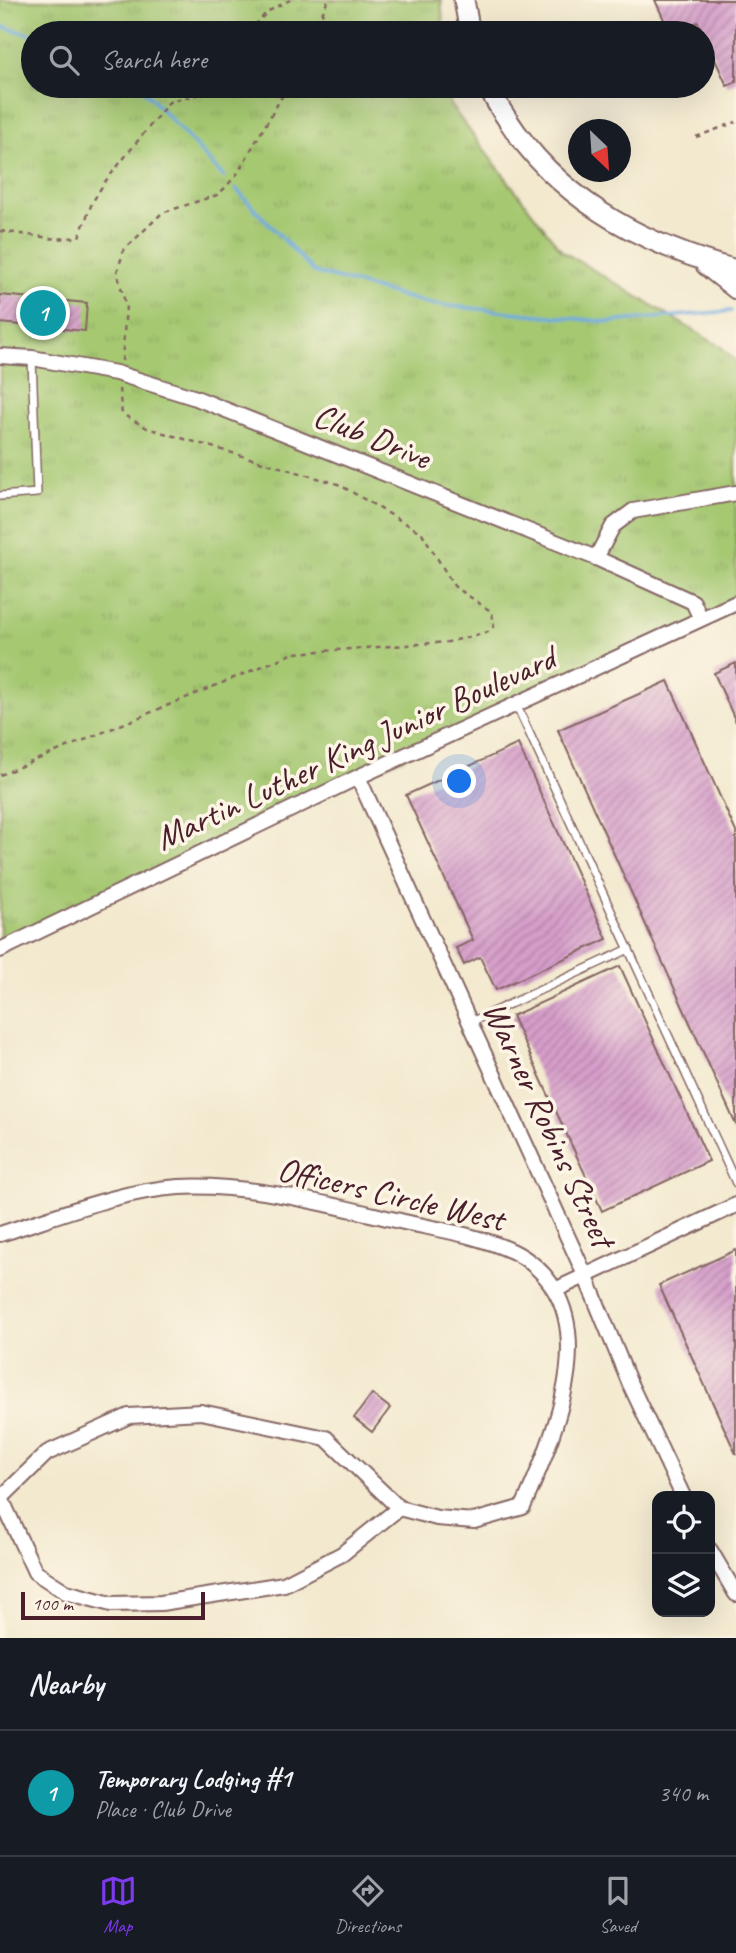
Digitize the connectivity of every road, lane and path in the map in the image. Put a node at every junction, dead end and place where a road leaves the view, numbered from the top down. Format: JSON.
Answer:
{"nodes":[{"id":1,"x":290,"y":0,"type":"edge"},
{"id":2,"x":328,"y":0,"type":"edge"},
{"id":3,"x":464,"y":0,"type":"edge"},
{"id":4,"x":259,"y":21,"type":"edge"},
{"id":5,"x":319,"y":21,"type":"edge"},
{"id":6,"x":468,"y":21,"type":"edge"},
{"id":7,"x":185,"y":98,"type":"edge"},
{"id":8,"x":281,"y":98,"type":"edge"},
{"id":9,"x":493,"y":98,"type":"edge"},
{"id":10,"x":736,"y":122,"type":"edge"},
{"id":11,"x":696,"y":137,"type":"dead end"},
{"id":12,"x":0,"y":231,"type":"edge"},
{"id":13,"x":700,"y":260,"type":"junction"},
{"id":14,"x":736,"y":271,"type":"edge"},
{"id":15,"x":736,"y":289,"type":"edge"},
{"id":16,"x":0,"y":356,"type":"edge"},
{"id":17,"x":32,"y":358,"type":"junction"},
{"id":18,"x":120,"y":374,"type":"junction"},
{"id":19,"x":736,"y":493,"type":"edge"},
{"id":20,"x":0,"y":496,"type":"edge"},
{"id":21,"x":596,"y":558,"type":"junction"},
{"id":22,"x":736,"y":603,"type":"edge"},
{"id":23,"x":701,"y":619,"type":"junction"},
{"id":24,"x":516,"y":704,"type":"junction"},
{"id":25,"x":0,"y":775,"type":"edge"},
{"id":26,"x":358,"y":777,"type":"junction"},
{"id":27,"x":629,"y":949,"type":"junction"},
{"id":28,"x":0,"y":950,"type":"edge"},
{"id":29,"x":470,"y":1023,"type":"junction"},
{"id":30,"x":736,"y":1183,"type":"edge"},
{"id":31,"x":736,"y":1205,"type":"edge"},
{"id":32,"x":0,"y":1234,"type":"edge"},
{"id":33,"x":585,"y":1275,"type":"junction"},
{"id":34,"x":555,"y":1290,"type":"junction"},
{"id":35,"x":681,"y":1491,"type":"edge"},
{"id":36,"x":1,"y":1496,"type":"edge"},
{"id":37,"x":399,"y":1508,"type":"junction"},
{"id":38,"x":712,"y":1554,"type":"edge"},
{"id":39,"x":736,"y":1594,"type":"edge"}],
"edges":[{"from":1,"to":4,"type":"path"},
{"from":2,"to":5,"type":"path"},
{"from":3,"to":6,"type":"street"},
{"from":7,"to":12,"type":"path"},
{"from":8,"to":18,"type":"path"},
{"from":9,"to":13,"type":"street"},
{"from":10,"to":11,"type":"path"},
{"from":13,"to":14,"type":"street"},
{"from":13,"to":15,"type":"street"},
{"from":16,"to":17,"type":"street","name":"Club Drive"},
{"from":17,"to":18,"type":"street","name":"Club Drive"},
{"from":17,"to":20,"type":"lane"},
{"from":18,"to":21,"type":"street","name":"Club Drive"},
{"from":18,"to":25,"type":"path"},
{"from":19,"to":21,"type":"street"},
{"from":21,"to":23,"type":"street","name":"Club Drive"},
{"from":22,"to":23,"type":"street","name":"Martin Luther King Junior Boulevard"},
{"from":23,"to":24,"type":"street","name":"Martin Luther King Junior Boulevard"},
{"from":24,"to":26,"type":"street","name":"Martin Luther King Junior Boulevard"},
{"from":24,"to":27,"type":"lane"},
{"from":26,"to":28,"type":"street","name":"Martin Luther King Junior Boulevard"},
{"from":26,"to":29,"type":"street","name":"Warner Robins Street"},
{"from":27,"to":29,"type":"lane"},
{"from":27,"to":30,"type":"lane"},
{"from":29,"to":33,"type":"street","name":"Warner Robins Street"},
{"from":31,"to":33,"type":"street"},
{"from":32,"to":34,"type":"street","name":"Officers Circle West"},
{"from":33,"to":34,"type":"street"},
{"from":33,"to":35,"type":"street","name":"Warner Robins Street"},
{"from":34,"to":37,"type":"street","name":"Officers Circle West"},
{"from":36,"to":37,"type":"street"},
{"from":36,"to":37,"type":"street"},
{"from":38,"to":39,"type":"street"}]}
